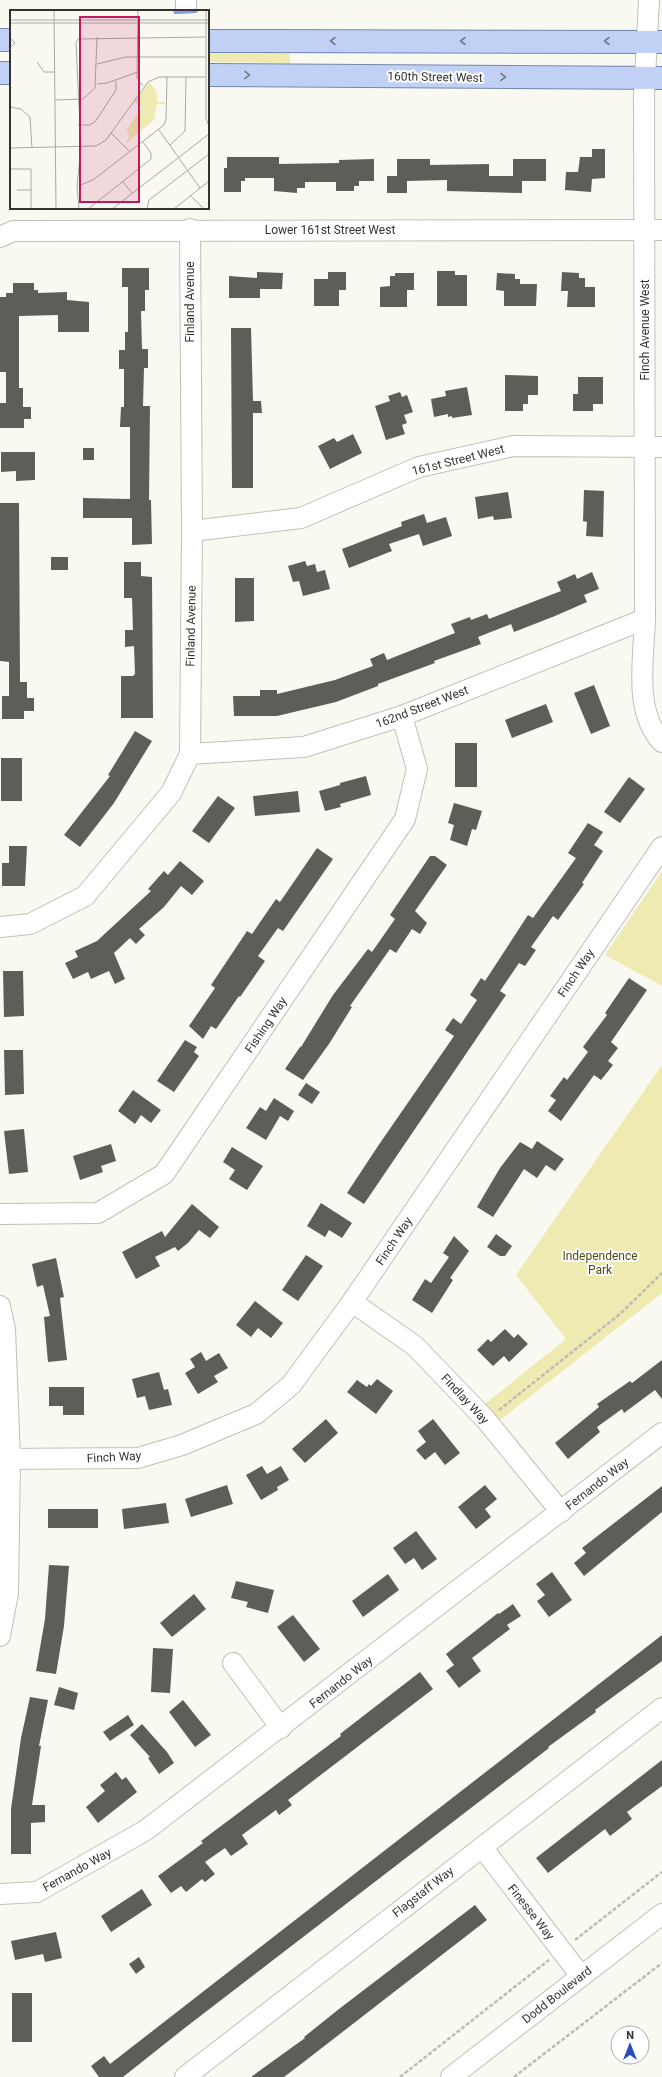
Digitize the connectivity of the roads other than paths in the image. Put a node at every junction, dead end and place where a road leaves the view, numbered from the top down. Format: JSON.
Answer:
{"nodes":[{"id":1,"x":649,"y":0,"type":"edge"},
{"id":2,"x":209,"y":41,"type":"edge"},
{"id":3,"x":654,"y":42,"type":"edge"},
{"id":4,"x":209,"y":75,"type":"edge"},
{"id":5,"x":654,"y":78,"type":"edge"},
{"id":6,"x":190,"y":229,"type":"junction"},
{"id":7,"x":654,"y":230,"type":"edge"},
{"id":8,"x":0,"y":237,"type":"edge"},
{"id":9,"x":653,"y":447,"type":"edge"},
{"id":10,"x":192,"y":531,"type":"junction"},
{"id":11,"x":645,"y":619,"type":"junction"},
{"id":12,"x":402,"y":716,"type":"junction"},
{"id":13,"x":662,"y":742,"type":"edge"},
{"id":14,"x":190,"y":754,"type":"junction"},
{"id":15,"x":662,"y":847,"type":"edge"},
{"id":16,"x":0,"y":927,"type":"edge"},
{"id":17,"x":0,"y":1214,"type":"edge"},
{"id":18,"x":352,"y":1302,"type":"junction"},
{"id":19,"x":0,"y":1306,"type":"edge"},
{"id":20,"x":662,"y":1433,"type":"edge"},
{"id":21,"x":5,"y":1459,"type":"edge"},
{"id":22,"x":561,"y":1512,"type":"junction"},
{"id":23,"x":0,"y":1636,"type":"edge"},
{"id":24,"x":232,"y":1663,"type":"dead end"},
{"id":25,"x":662,"y":1708,"type":"edge"},
{"id":26,"x":281,"y":1728,"type":"junction"},
{"id":27,"x":482,"y":1848,"type":"junction"},
{"id":28,"x":0,"y":1894,"type":"edge"},
{"id":29,"x":662,"y":1914,"type":"edge"},
{"id":30,"x":581,"y":1976,"type":"junction"},
{"id":31,"x":185,"y":2077,"type":"edge"},
{"id":32,"x":451,"y":2077,"type":"edge"}],
"edges":[{"from":1,"to":3,"type":"street","name":"Finch Avenue West"},
{"from":3,"to":2,"type":"main road","one_way":true},
{"from":3,"to":5,"type":"street","name":"Finch Avenue West"},
{"from":4,"to":5,"type":"main road","name":"160th Street West","one_way":true},
{"from":5,"to":7,"type":"street","name":"Finch Avenue West"},
{"from":6,"to":7,"type":"street","name":"Lower 161st Street West"},
{"from":6,"to":8,"type":"street","name":"Lower 161st Street West"},
{"from":6,"to":10,"type":"street","name":"Finland Avenue"},
{"from":7,"to":9,"type":"street","name":"Finch Avenue West"},
{"from":9,"to":10,"type":"street","name":"161st Street West"},
{"from":9,"to":11,"type":"street","name":"Finch Avenue West"},
{"from":10,"to":14,"type":"street","name":"Finland Avenue"},
{"from":11,"to":12,"type":"street","name":"162nd Street West"},
{"from":11,"to":13,"type":"street","name":"Finch Avenue West"},
{"from":12,"to":14,"type":"street","name":"162nd Street West"},
{"from":12,"to":17,"type":"street","name":"Fishing Way"},
{"from":14,"to":16,"type":"street","name":"Finland Avenue"},
{"from":15,"to":18,"type":"street","name":"Finch Way"},
{"from":18,"to":21,"type":"street","name":"Finch Way"},
{"from":18,"to":22,"type":"street","name":"Findlay Way"},
{"from":19,"to":21,"type":"street"},
{"from":20,"to":22,"type":"street","name":"Fernando Way"},
{"from":21,"to":23,"type":"street"},
{"from":22,"to":26,"type":"street","name":"Fernando Way"},
{"from":24,"to":26,"type":"street"},
{"from":25,"to":27,"type":"street","name":"Flagstaff Way"},
{"from":26,"to":28,"type":"street","name":"Fernando Way"},
{"from":27,"to":30,"type":"street","name":"Finesse Way"},
{"from":27,"to":31,"type":"street","name":"Flagstaff Way"},
{"from":29,"to":30,"type":"street","name":"Dodd Boulevard"},
{"from":30,"to":32,"type":"street","name":"Dodd Boulevard"}]}
